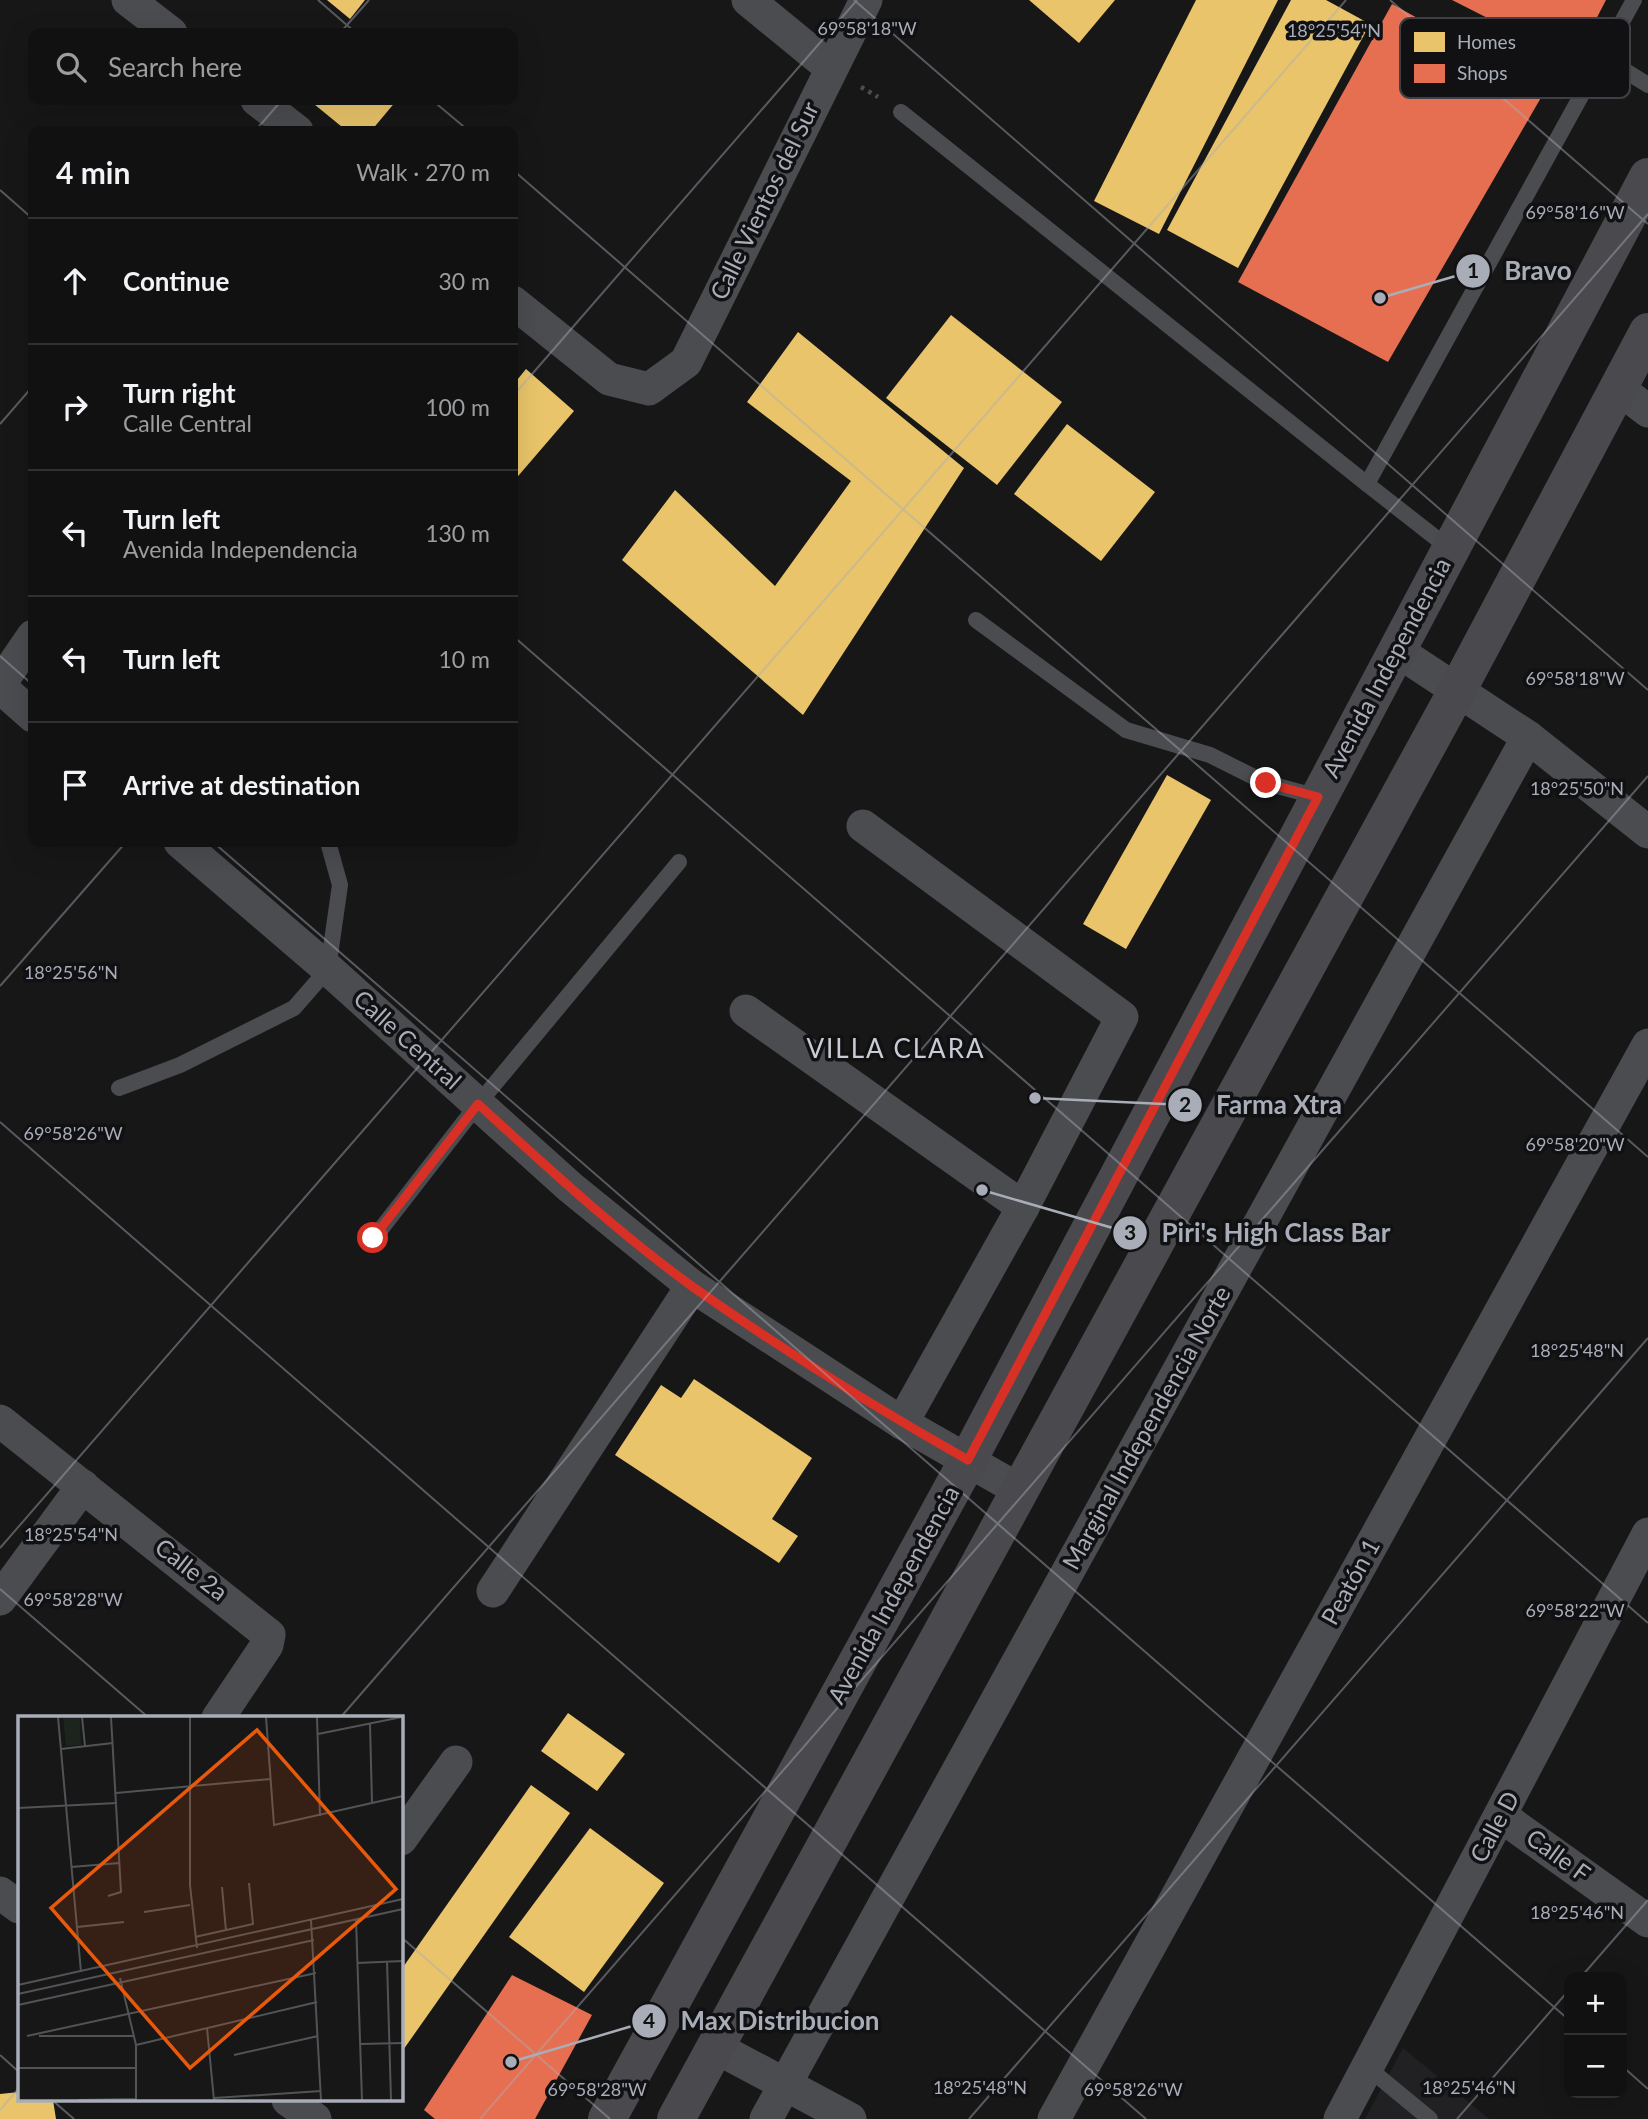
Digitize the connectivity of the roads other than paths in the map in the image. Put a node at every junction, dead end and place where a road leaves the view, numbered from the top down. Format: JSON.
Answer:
{"nodes":[{"id":1,"x":128,"y":0,"type":"edge"},
{"id":2,"x":748,"y":0,"type":"edge"},
{"id":3,"x":866,"y":0,"type":"edge"},
{"id":4,"x":1634,"y":0,"type":"edge"},
{"id":5,"x":1624,"y":18,"type":"edge"},
{"id":6,"x":164,"y":28,"type":"edge"},
{"id":7,"x":831,"y":68,"type":"junction"},
{"id":8,"x":1630,"y":74,"type":"edge"},
{"id":9,"x":1648,"y":85,"type":"edge"},
{"id":10,"x":1580,"y":98,"type":"edge"},
{"id":11,"x":263,"y":105,"type":"edge"},
{"id":12,"x":901,"y":112,"type":"dead end"},
{"id":13,"x":291,"y":126,"type":"edge"},
{"id":14,"x":1648,"y":177,"type":"edge"},
{"id":15,"x":518,"y":306,"type":"edge"},
{"id":16,"x":1648,"y":332,"type":"edge"},
{"id":17,"x":1618,"y":388,"type":"junction"},
{"id":18,"x":1648,"y":411,"type":"edge"},
{"id":19,"x":1367,"y":484,"type":"junction"},
{"id":20,"x":1450,"y":549,"type":"junction"},
{"id":21,"x":976,"y":620,"type":"dead end"},
{"id":22,"x":28,"y":643,"type":"edge"},
{"id":23,"x":1396,"y":650,"type":"junction"},
{"id":24,"x":0,"y":685,"type":"edge"},
{"id":25,"x":1458,"y":689,"type":"junction"},
{"id":26,"x":28,"y":711,"type":"edge"},
{"id":27,"x":1528,"y":737,"type":"junction"},
{"id":28,"x":1318,"y":797,"type":"junction"},
{"id":29,"x":863,"y":826,"type":"dead end"},
{"id":30,"x":1648,"y":832,"type":"edge"},
{"id":31,"x":186,"y":847,"type":"edge"},
{"id":32,"x":329,"y":847,"type":"edge"},
{"id":33,"x":679,"y":862,"type":"dead end"},
{"id":34,"x":328,"y":968,"type":"junction"},
{"id":35,"x":746,"y":1012,"type":"dead end"},
{"id":36,"x":1648,"y":1045,"type":"edge"},
{"id":37,"x":119,"y":1088,"type":"dead end"},
{"id":38,"x":478,"y":1104,"type":"junction"},
{"id":39,"x":1023,"y":1207,"type":"junction"},
{"id":40,"x":373,"y":1238,"type":"dead end"},
{"id":41,"x":692,"y":1286,"type":"junction"},
{"id":42,"x":0,"y":1421,"type":"edge"},
{"id":43,"x":902,"y":1423,"type":"junction"},
{"id":44,"x":968,"y":1460,"type":"junction"},
{"id":45,"x":83,"y":1486,"type":"junction"},
{"id":46,"x":1021,"y":1491,"type":"junction"},
{"id":47,"x":1648,"y":1534,"type":"edge"},
{"id":48,"x":494,"y":1591,"type":"dead end"},
{"id":49,"x":0,"y":1599,"type":"edge"},
{"id":50,"x":219,"y":1716,"type":"edge"},
{"id":51,"x":456,"y":1762,"type":"dead end"},
{"id":52,"x":1501,"y":1816,"type":"junction"},
{"id":53,"x":402,"y":1838,"type":"edge"},
{"id":54,"x":0,"y":1893,"type":"edge"},
{"id":55,"x":18,"y":1906,"type":"edge"},
{"id":56,"x":1648,"y":1921,"type":"edge"},
{"id":57,"x":715,"y":2046,"type":"junction"},
{"id":58,"x":1367,"y":2067,"type":"junction"},
{"id":59,"x":785,"y":2084,"type":"junction"},
{"id":60,"x":291,"y":2102,"type":"edge"},
{"id":61,"x":315,"y":2119,"type":"edge"},
{"id":62,"x":607,"y":2119,"type":"edge"},
{"id":63,"x":676,"y":2119,"type":"edge"},
{"id":64,"x":766,"y":2119,"type":"edge"},
{"id":65,"x":850,"y":2119,"type":"edge"},
{"id":66,"x":1054,"y":2119,"type":"edge"},
{"id":67,"x":1340,"y":2119,"type":"edge"},
{"id":68,"x":1430,"y":2119,"type":"edge"}],
"edges":[{"from":1,"to":6,"type":"street"},
{"from":2,"to":7,"type":"street"},
{"from":3,"to":7,"type":"street","name":"Calle Vientos del Sur"},
{"from":4,"to":5,"type":"lane"},
{"from":7,"to":15,"type":"street","name":"Calle Vientos del Sur"},
{"from":8,"to":9,"type":"lane"},
{"from":10,"to":19,"type":"lane"},
{"from":11,"to":13,"type":"street"},
{"from":12,"to":19,"type":"lane"},
{"from":14,"to":20,"type":"main road","name":"Avenida Independencia"},
{"from":16,"to":17,"type":"main road"},
{"from":17,"to":18,"type":"street"},
{"from":17,"to":25,"type":"main road"},
{"from":19,"to":20,"type":"lane"},
{"from":20,"to":23,"type":"main road","name":"Avenida Independencia"},
{"from":21,"to":28,"type":"lane"},
{"from":22,"to":24,"type":"street"},
{"from":23,"to":25,"type":"street"},
{"from":23,"to":28,"type":"main road","name":"Avenida Independencia"},
{"from":24,"to":26,"type":"street"},
{"from":25,"to":27,"type":"street"},
{"from":25,"to":46,"type":"main road"},
{"from":27,"to":30,"type":"street"},
{"from":27,"to":59,"type":"street","name":"Marginal Independencia Norte"},
{"from":28,"to":44,"type":"main road","name":"Avenida Independencia"},
{"from":29,"to":39,"type":"street"},
{"from":31,"to":34,"type":"street","name":"Calle Central"},
{"from":32,"to":34,"type":"lane"},
{"from":33,"to":38,"type":"lane"},
{"from":34,"to":37,"type":"lane"},
{"from":34,"to":38,"type":"street","name":"Calle Central"},
{"from":35,"to":39,"type":"street"},
{"from":36,"to":66,"type":"street","name":"Peatón 1"},
{"from":38,"to":40,"type":"lane"},
{"from":38,"to":41,"type":"street","name":"Calle Central"},
{"from":39,"to":43,"type":"street"},
{"from":41,"to":43,"type":"street","name":"Calle Central"},
{"from":41,"to":48,"type":"street"},
{"from":42,"to":45,"type":"street","name":"Calle 2a"},
{"from":43,"to":44,"type":"street","name":"Calle Central"},
{"from":44,"to":46,"type":"street","name":"Calle Central"},
{"from":44,"to":62,"type":"main road","name":"Avenida Independencia"},
{"from":45,"to":49,"type":"street"},
{"from":45,"to":50,"type":"street","name":"Calle 2a"},
{"from":46,"to":57,"type":"main road"},
{"from":47,"to":52,"type":"street","name":"Calle D"},
{"from":51,"to":53,"type":"street"},
{"from":52,"to":56,"type":"street","name":"Calle F"},
{"from":52,"to":58,"type":"street","name":"Calle D"},
{"from":54,"to":55,"type":"street"},
{"from":57,"to":59,"type":"street"},
{"from":57,"to":63,"type":"main road"},
{"from":58,"to":67,"type":"street","name":"Calle D"},
{"from":58,"to":68,"type":"lane"},
{"from":59,"to":64,"type":"street","name":"Marginal Independencia Norte"},
{"from":59,"to":65,"type":"street"},
{"from":60,"to":61,"type":"street"}]}
